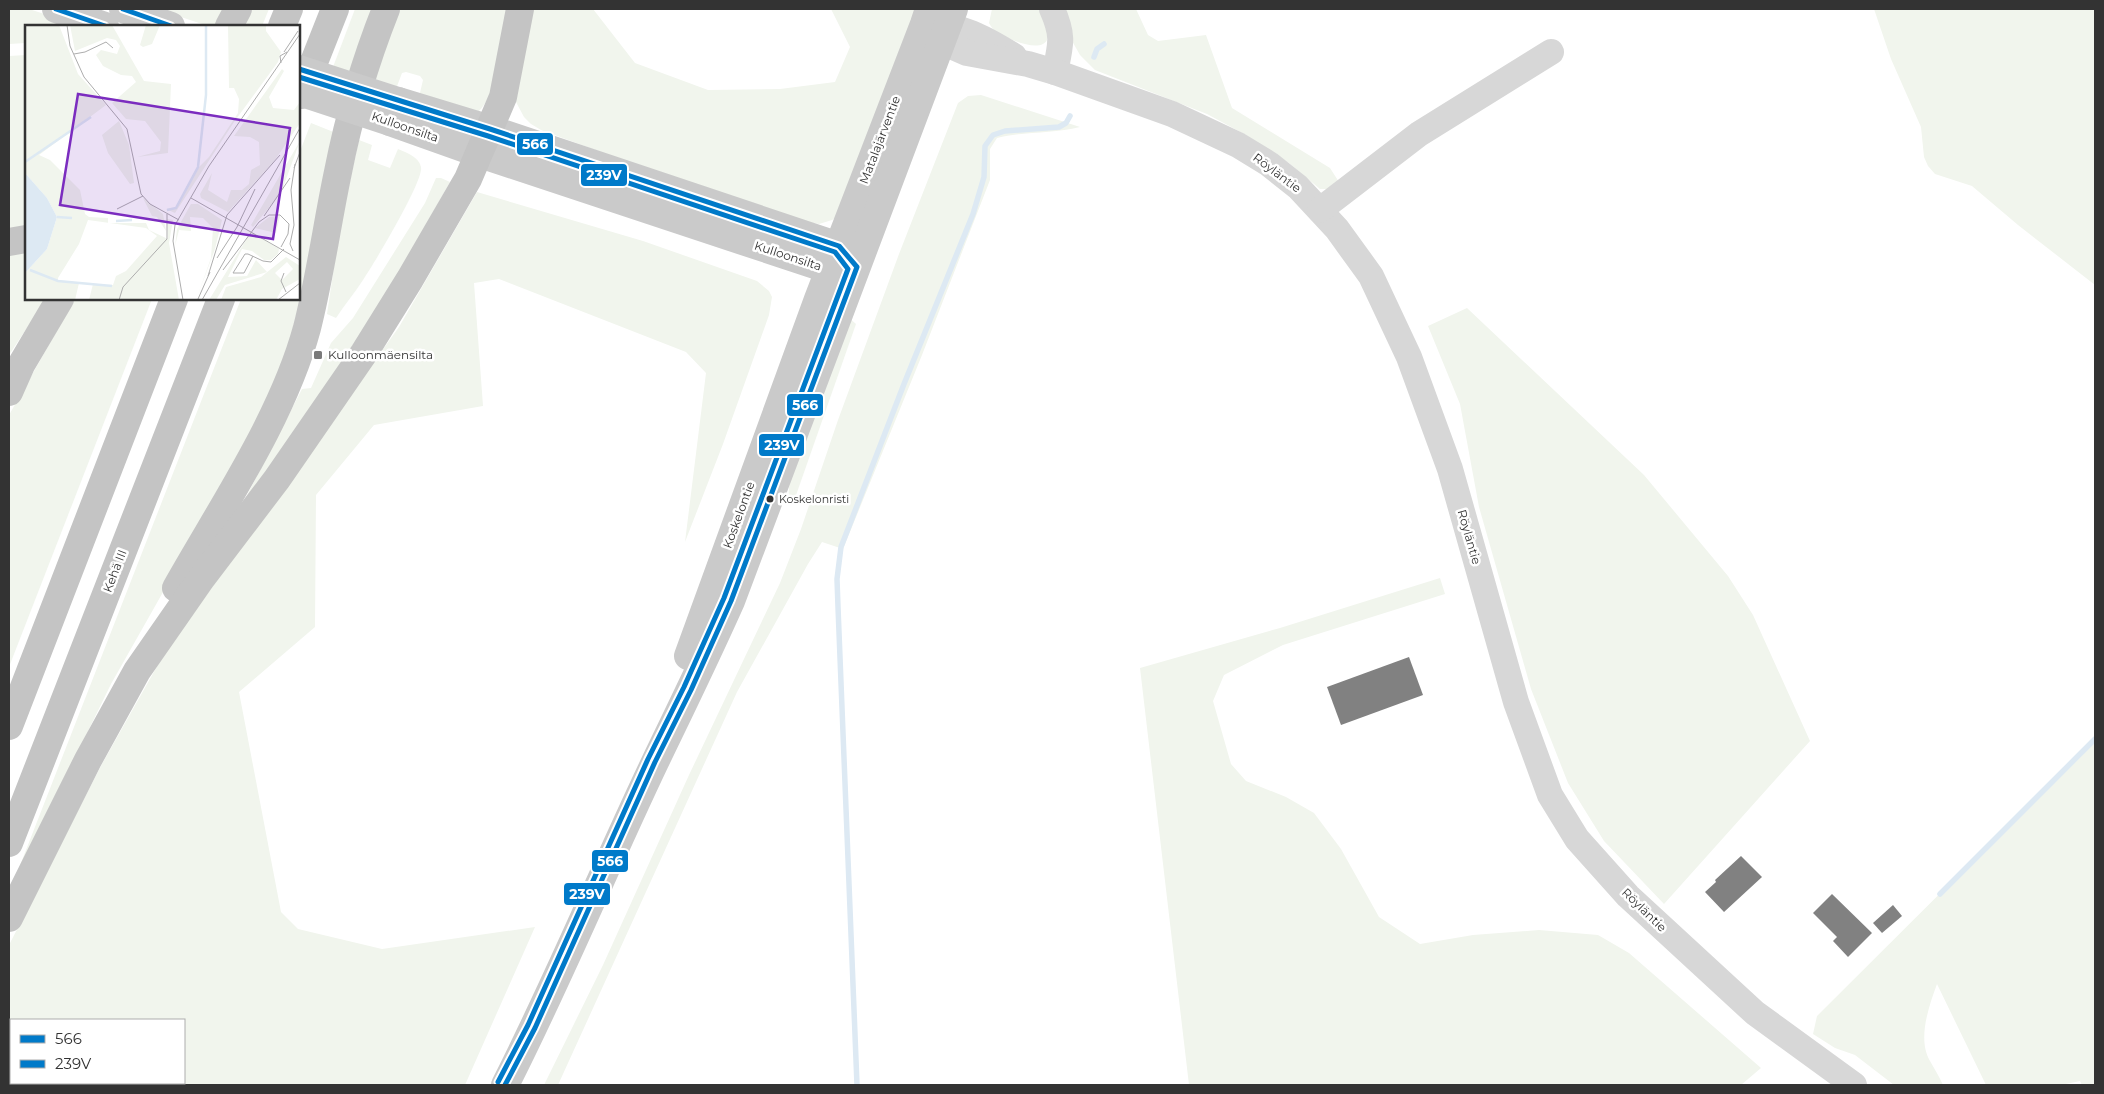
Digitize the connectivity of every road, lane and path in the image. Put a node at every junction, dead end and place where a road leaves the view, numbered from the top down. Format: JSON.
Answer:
{"nodes":[{"id":1,"x":56,"y":9,"type":"edge"},
{"id":2,"x":123,"y":9,"type":"edge"},
{"id":3,"x":238,"y":9,"type":"edge"},
{"id":4,"x":289,"y":9,"type":"edge"},
{"id":5,"x":334,"y":9,"type":"edge"},
{"id":6,"x":386,"y":9,"type":"edge"},
{"id":7,"x":520,"y":9,"type":"edge"},
{"id":8,"x":1052,"y":9,"type":"edge"},
{"id":9,"x":939,"y":22,"type":"edge"},
{"id":10,"x":102,"y":25,"type":"edge"},
{"id":11,"x":169,"y":25,"type":"edge"},
{"id":12,"x":230,"y":25,"type":"edge"},
{"id":13,"x":282,"y":25,"type":"edge"},
{"id":14,"x":1552,"y":52,"type":"dead end"},
{"id":15,"x":300,"y":69,"type":"edge"},
{"id":16,"x":1055,"y":72,"type":"junction"},
{"id":17,"x":300,"y":92,"type":"edge"},
{"id":18,"x":300,"y":98,"type":"edge"},
{"id":19,"x":394,"y":112,"type":"junction"},
{"id":20,"x":485,"y":142,"type":"junction"},
{"id":21,"x":1320,"y":210,"type":"junction"},
{"id":22,"x":25,"y":239,"type":"edge"},
{"id":23,"x":9,"y":242,"type":"edge"},
{"id":24,"x":834,"y":258,"type":"junction"},
{"id":25,"x":857,"y":267,"type":"junction"},
{"id":26,"x":59,"y":300,"type":"edge"},
{"id":27,"x":174,"y":300,"type":"edge"},
{"id":28,"x":221,"y":300,"type":"edge"},
{"id":29,"x":9,"y":392,"type":"edge"},
{"id":30,"x":137,"y":671,"type":"junction"},
{"id":31,"x":9,"y":726,"type":"edge"},
{"id":32,"x":655,"y":762,"type":"junction"},
{"id":33,"x":9,"y":843,"type":"edge"},
{"id":34,"x":9,"y":918,"type":"edge"},
{"id":35,"x":505,"y":1085,"type":"edge"},
{"id":36,"x":1854,"y":1085,"type":"edge"}],
"edges":[{"from":1,"to":10,"type":"main road"},
{"from":2,"to":11,"type":"main road"},
{"from":3,"to":12,"type":"highway"},
{"from":4,"to":13,"type":"highway"},
{"from":5,"to":18,"type":"highway"},
{"from":6,"to":30,"type":"highway"},
{"from":7,"to":20,"type":"highway"},
{"from":8,"to":16,"type":"street"},
{"from":9,"to":16,"type":"street","name":"Röyläntie"},
{"from":9,"to":24,"type":"main road","name":"Matalajärventie"},
{"from":9,"to":25,"type":"main road","name":"Matalajärventie"},
{"from":14,"to":21,"type":"street"},
{"from":15,"to":19,"type":"main road","name":"Kulloonsilta","bridge":true},
{"from":16,"to":21,"type":"street","name":"Röyläntie"},
{"from":17,"to":19,"type":"main road","name":"Kulloonsilta","bridge":true},
{"from":19,"to":20,"type":"main road","name":"Kulloonsilta"},
{"from":20,"to":24,"type":"main road","name":"Kulloonsilta"},
{"from":20,"to":30,"type":"highway"},
{"from":21,"to":36,"type":"street","name":"Röyläntie"},
{"from":22,"to":23,"type":"highway"},
{"from":24,"to":25,"type":"main road","name":"Kulloonsilta"},
{"from":24,"to":32,"type":"main road","name":"Koskelontie"},
{"from":25,"to":32,"type":"main road","name":"Koskelontie"},
{"from":26,"to":29,"type":"highway"},
{"from":27,"to":31,"type":"highway"},
{"from":28,"to":33,"type":"highway","name":"Kehä III"},
{"from":30,"to":34,"type":"highway"},
{"from":32,"to":35,"type":"main road","name":"Koskelontie"}]}
